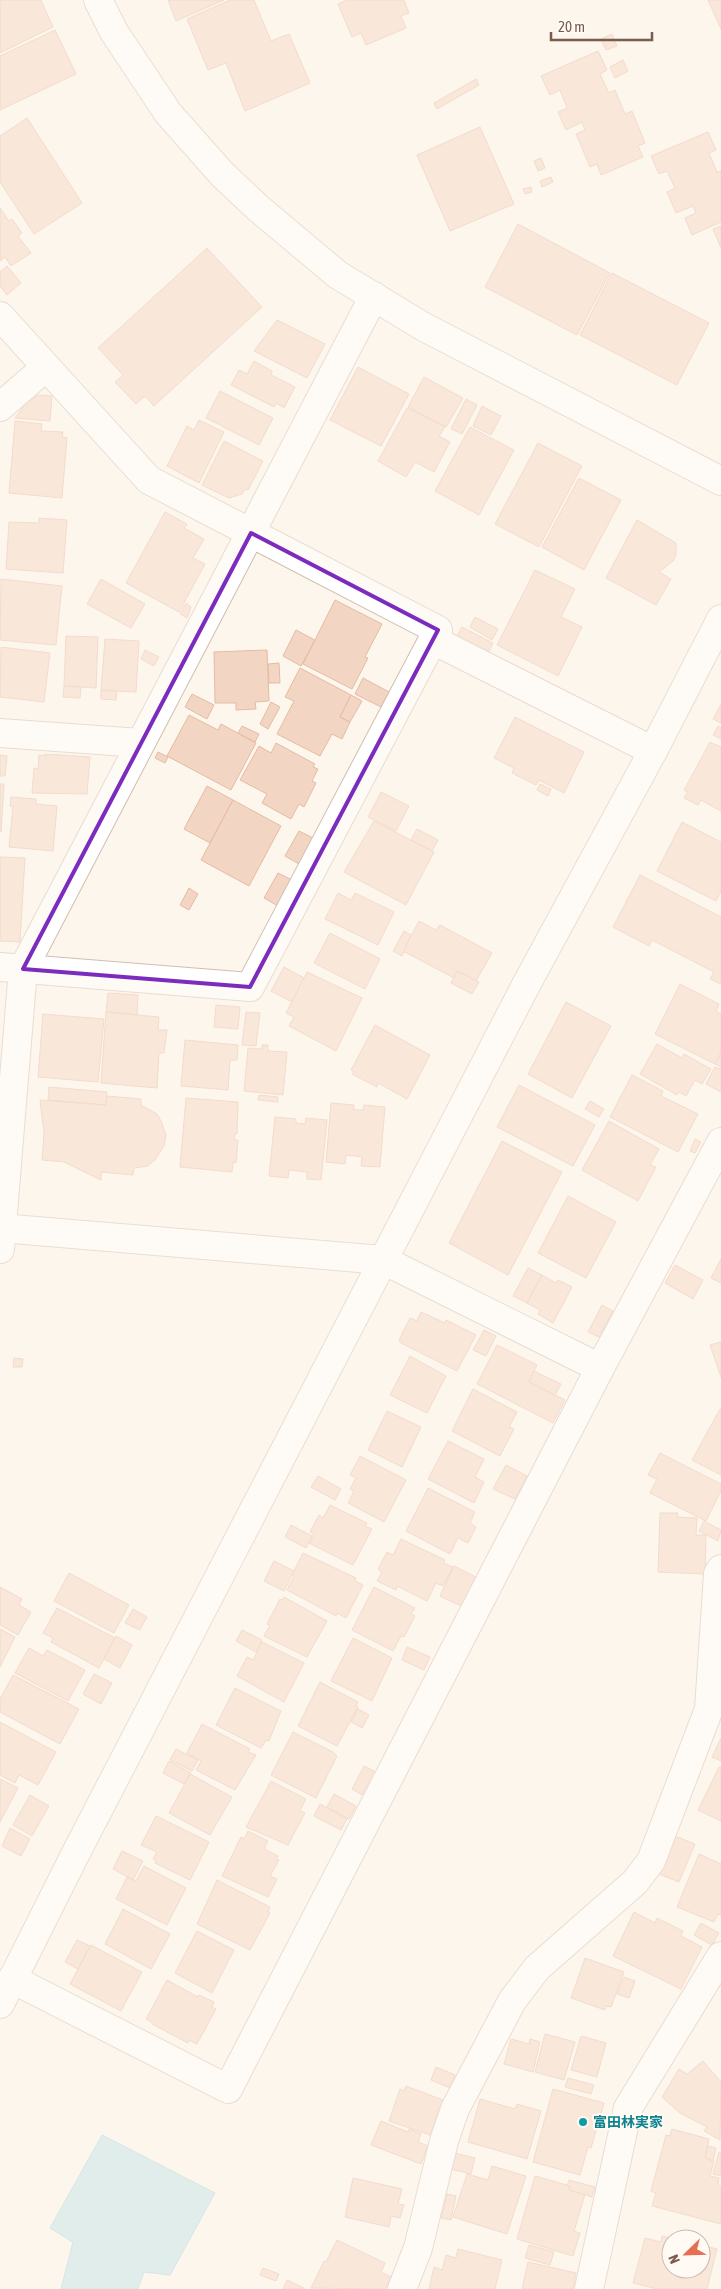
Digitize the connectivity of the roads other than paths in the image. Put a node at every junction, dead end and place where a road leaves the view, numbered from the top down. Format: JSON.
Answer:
{"nodes":[{"id":1,"x":98,"y":0,"type":"edge"},
{"id":2,"x":374,"y":296,"type":"junction"},
{"id":3,"x":0,"y":316,"type":"edge"},
{"id":4,"x":46,"y":367,"type":"junction"},
{"id":5,"x":0,"y":407,"type":"edge"},
{"id":6,"x":721,"y":481,"type":"edge"},
{"id":7,"x":250,"y":533,"type":"junction"},
{"id":8,"x":721,"y":619,"type":"edge"},
{"id":9,"x":433,"y":640,"type":"junction"},
{"id":10,"x":0,"y":733,"type":"edge"},
{"id":11,"x":140,"y":743,"type":"junction"},
{"id":12,"x":653,"y":751,"type":"junction"},
{"id":13,"x":11,"y":968,"type":"edge"},
{"id":14,"x":721,"y":1142,"type":"edge"},
{"id":15,"x":1,"y":1235,"type":"edge"},
{"id":16,"x":383,"y":1260,"type":"junction"},
{"id":17,"x":600,"y":1368,"type":"junction"},
{"id":18,"x":721,"y":1568,"type":"edge"},
{"id":19,"x":721,"y":1956,"type":"edge"},
{"id":20,"x":12,"y":1979,"type":"junction"},
{"id":21,"x":0,"y":2004,"type":"edge"},
{"id":22,"x":402,"y":2289,"type":"edge"},
{"id":23,"x":589,"y":2289,"type":"edge"}],
"edges":[{"from":1,"to":2,"type":"street"},
{"from":2,"to":6,"type":"street"},
{"from":2,"to":7,"type":"street"},
{"from":3,"to":4,"type":"street"},
{"from":4,"to":5,"type":"street"},
{"from":4,"to":7,"type":"street"},
{"from":7,"to":9,"type":"street"},
{"from":7,"to":11,"type":"street"},
{"from":8,"to":12,"type":"street"},
{"from":9,"to":12,"type":"street"},
{"from":9,"to":13,"type":"street"},
{"from":10,"to":11,"type":"street"},
{"from":11,"to":13,"type":"street"},
{"from":12,"to":16,"type":"street"},
{"from":13,"to":15,"type":"street"},
{"from":14,"to":17,"type":"street"},
{"from":15,"to":16,"type":"street"},
{"from":16,"to":17,"type":"street"},
{"from":16,"to":20,"type":"street"},
{"from":17,"to":20,"type":"street"},
{"from":18,"to":22,"type":"street"},
{"from":19,"to":23,"type":"street"},
{"from":20,"to":21,"type":"street"}]}
